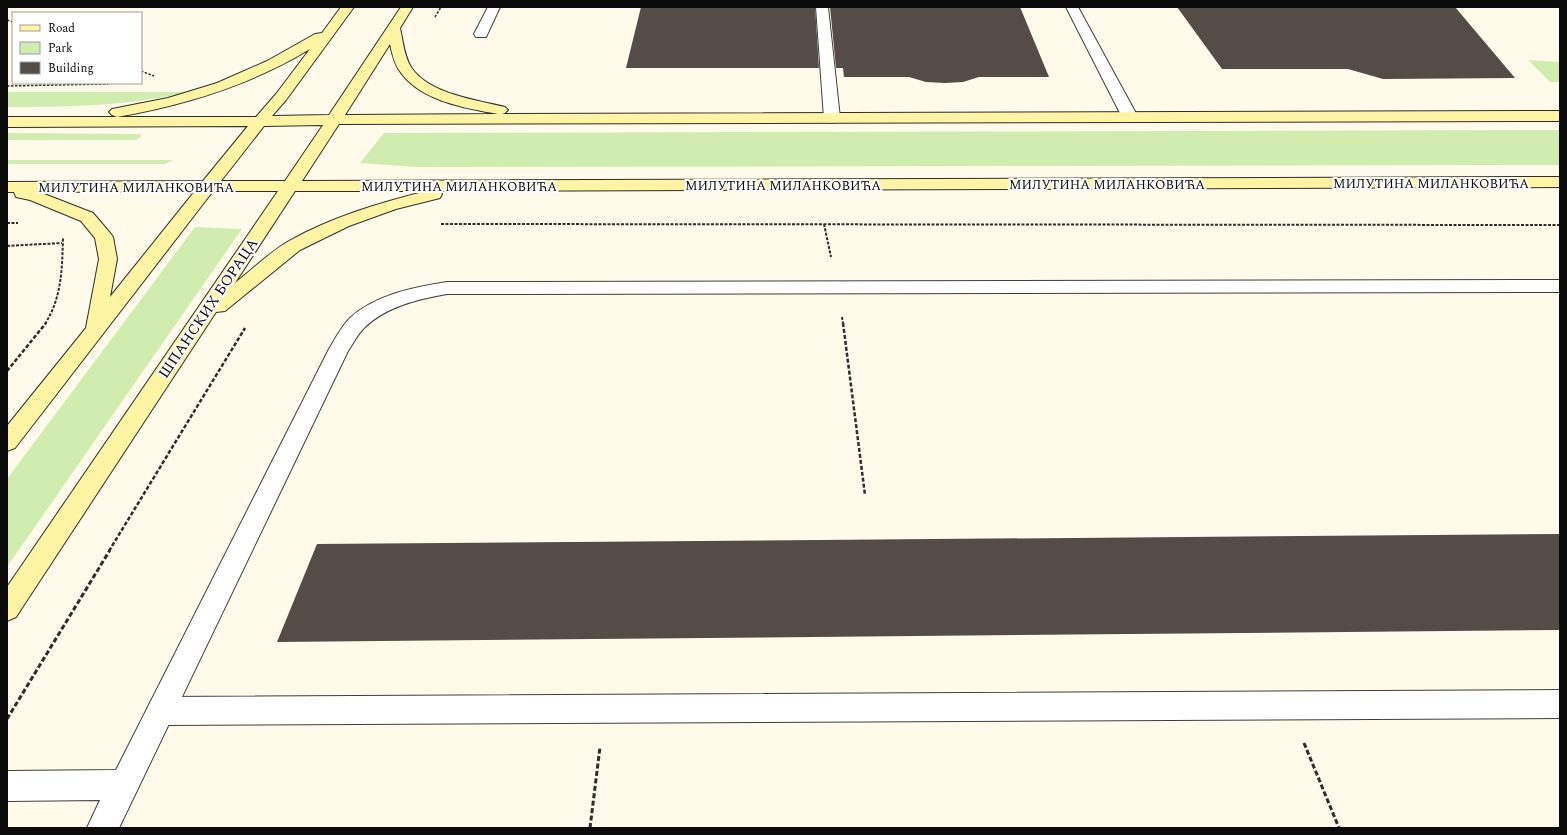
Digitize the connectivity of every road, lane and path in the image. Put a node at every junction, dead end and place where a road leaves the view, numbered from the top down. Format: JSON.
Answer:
{"nodes":[{"id":1,"x":348,"y":7,"type":"edge"},
{"id":2,"x":407,"y":7,"type":"edge"},
{"id":3,"x":494,"y":7,"type":"edge"},
{"id":4,"x":822,"y":7,"type":"edge"},
{"id":5,"x":1072,"y":7,"type":"edge"},
{"id":6,"x":393,"y":27,"type":"junction"},
{"id":7,"x":331,"y":30,"type":"junction"},
{"id":8,"x":481,"y":34,"type":"dead end"},
{"id":9,"x":111,"y":84,"type":"dead end"},
{"id":10,"x":7,"y":86,"type":"edge"},
{"id":11,"x":1560,"y":116,"type":"edge"},
{"id":12,"x":1130,"y":117,"type":"junction"},
{"id":13,"x":549,"y":118,"type":"junction"},
{"id":14,"x":832,"y":118,"type":"junction"},
{"id":15,"x":334,"y":120,"type":"junction"},
{"id":16,"x":260,"y":121,"type":"junction"},
{"id":17,"x":7,"y":122,"type":"edge"},
{"id":18,"x":45,"y":122,"type":"junction"},
{"id":19,"x":1560,"y":182,"type":"edge"},
{"id":20,"x":489,"y":185,"type":"junction"},
{"id":21,"x":290,"y":186,"type":"junction"},
{"id":22,"x":208,"y":187,"type":"junction"},
{"id":23,"x":7,"y":188,"type":"edge"},
{"id":24,"x":440,"y":224,"type":"dead end"},
{"id":25,"x":824,"y":224,"type":"junction"},
{"id":26,"x":1560,"y":225,"type":"edge"},
{"id":27,"x":63,"y":236,"type":"dead end"},
{"id":28,"x":62,"y":243,"type":"junction"},
{"id":29,"x":7,"y":246,"type":"edge"},
{"id":30,"x":1560,"y":286,"type":"edge"},
{"id":31,"x":838,"y":287,"type":"junction"},
{"id":32,"x":246,"y":327,"type":"dead end"},
{"id":33,"x":94,"y":332,"type":"junction"},
{"id":34,"x":192,"y":333,"type":"junction"},
{"id":35,"x":7,"y":371,"type":"edge"},
{"id":36,"x":7,"y":442,"type":"edge"},
{"id":37,"x":865,"y":495,"type":"dead end"},
{"id":38,"x":7,"y":609,"type":"edge"},
{"id":39,"x":1560,"y":704,"type":"edge"},
{"id":40,"x":1288,"y":706,"type":"junction"},
{"id":41,"x":604,"y":709,"type":"junction"},
{"id":42,"x":161,"y":711,"type":"junction"},
{"id":43,"x":7,"y":719,"type":"edge"},
{"id":44,"x":124,"y":785,"type":"junction"},
{"id":45,"x":7,"y":786,"type":"edge"},
{"id":46,"x":103,"y":828,"type":"edge"},
{"id":47,"x":590,"y":828,"type":"edge"},
{"id":48,"x":1339,"y":828,"type":"edge"}],
"edges":[{"from":1,"to":7,"type":"street"},
{"from":2,"to":6,"type":"street","name":"ШПАНСКИХ БОРАЦА"},
{"from":3,"to":8,"type":"street"},
{"from":4,"to":14,"type":"street"},
{"from":5,"to":12,"type":"street"},
{"from":6,"to":13,"type":"street"},
{"from":6,"to":15,"type":"street","name":"ШПАНСКИХ БОРАЦА"},
{"from":7,"to":16,"type":"street"},
{"from":7,"to":18,"type":"street"},
{"from":9,"to":10,"type":"path"},
{"from":11,"to":12,"type":"street"},
{"from":12,"to":14,"type":"street"},
{"from":13,"to":14,"type":"street"},
{"from":13,"to":15,"type":"street"},
{"from":15,"to":16,"type":"street"},
{"from":15,"to":21,"type":"street","name":"ШПАНСКИХ БОРАЦА"},
{"from":16,"to":18,"type":"street"},
{"from":16,"to":22,"type":"street"},
{"from":17,"to":18,"type":"street"},
{"from":19,"to":20,"type":"street","name":"МИЛУТИНА МИЛАНКОВИЋА"},
{"from":20,"to":21,"type":"street","name":"МИЛУТИНА МИЛАНКОВИЋА"},
{"from":20,"to":34,"type":"street"},
{"from":21,"to":22,"type":"street","name":"МИЛУТИНА МИЛАНКОВИЋА"},
{"from":21,"to":34,"type":"street","name":"ШПАНСКИХ БОРАЦА"},
{"from":22,"to":23,"type":"street","name":"МИЛУТИНА МИЛАНКОВИЋА"},
{"from":22,"to":33,"type":"street"},
{"from":23,"to":33,"type":"street"},
{"from":24,"to":25,"type":"path"},
{"from":25,"to":26,"type":"path"},
{"from":25,"to":31,"type":"path"},
{"from":27,"to":28,"type":"path"},
{"from":28,"to":29,"type":"path"},
{"from":28,"to":35,"type":"path"},
{"from":30,"to":31,"type":"street"},
{"from":31,"to":37,"type":"path"},
{"from":31,"to":42,"type":"street"},
{"from":32,"to":43,"type":"path"},
{"from":33,"to":36,"type":"street"},
{"from":34,"to":38,"type":"street","name":"ШПАНСКИХ БОРАЦА"},
{"from":39,"to":40,"type":"street"},
{"from":40,"to":41,"type":"street"},
{"from":40,"to":48,"type":"path"},
{"from":41,"to":42,"type":"street"},
{"from":41,"to":47,"type":"path"},
{"from":42,"to":44,"type":"street"},
{"from":44,"to":45,"type":"street"},
{"from":44,"to":46,"type":"street"}]}
